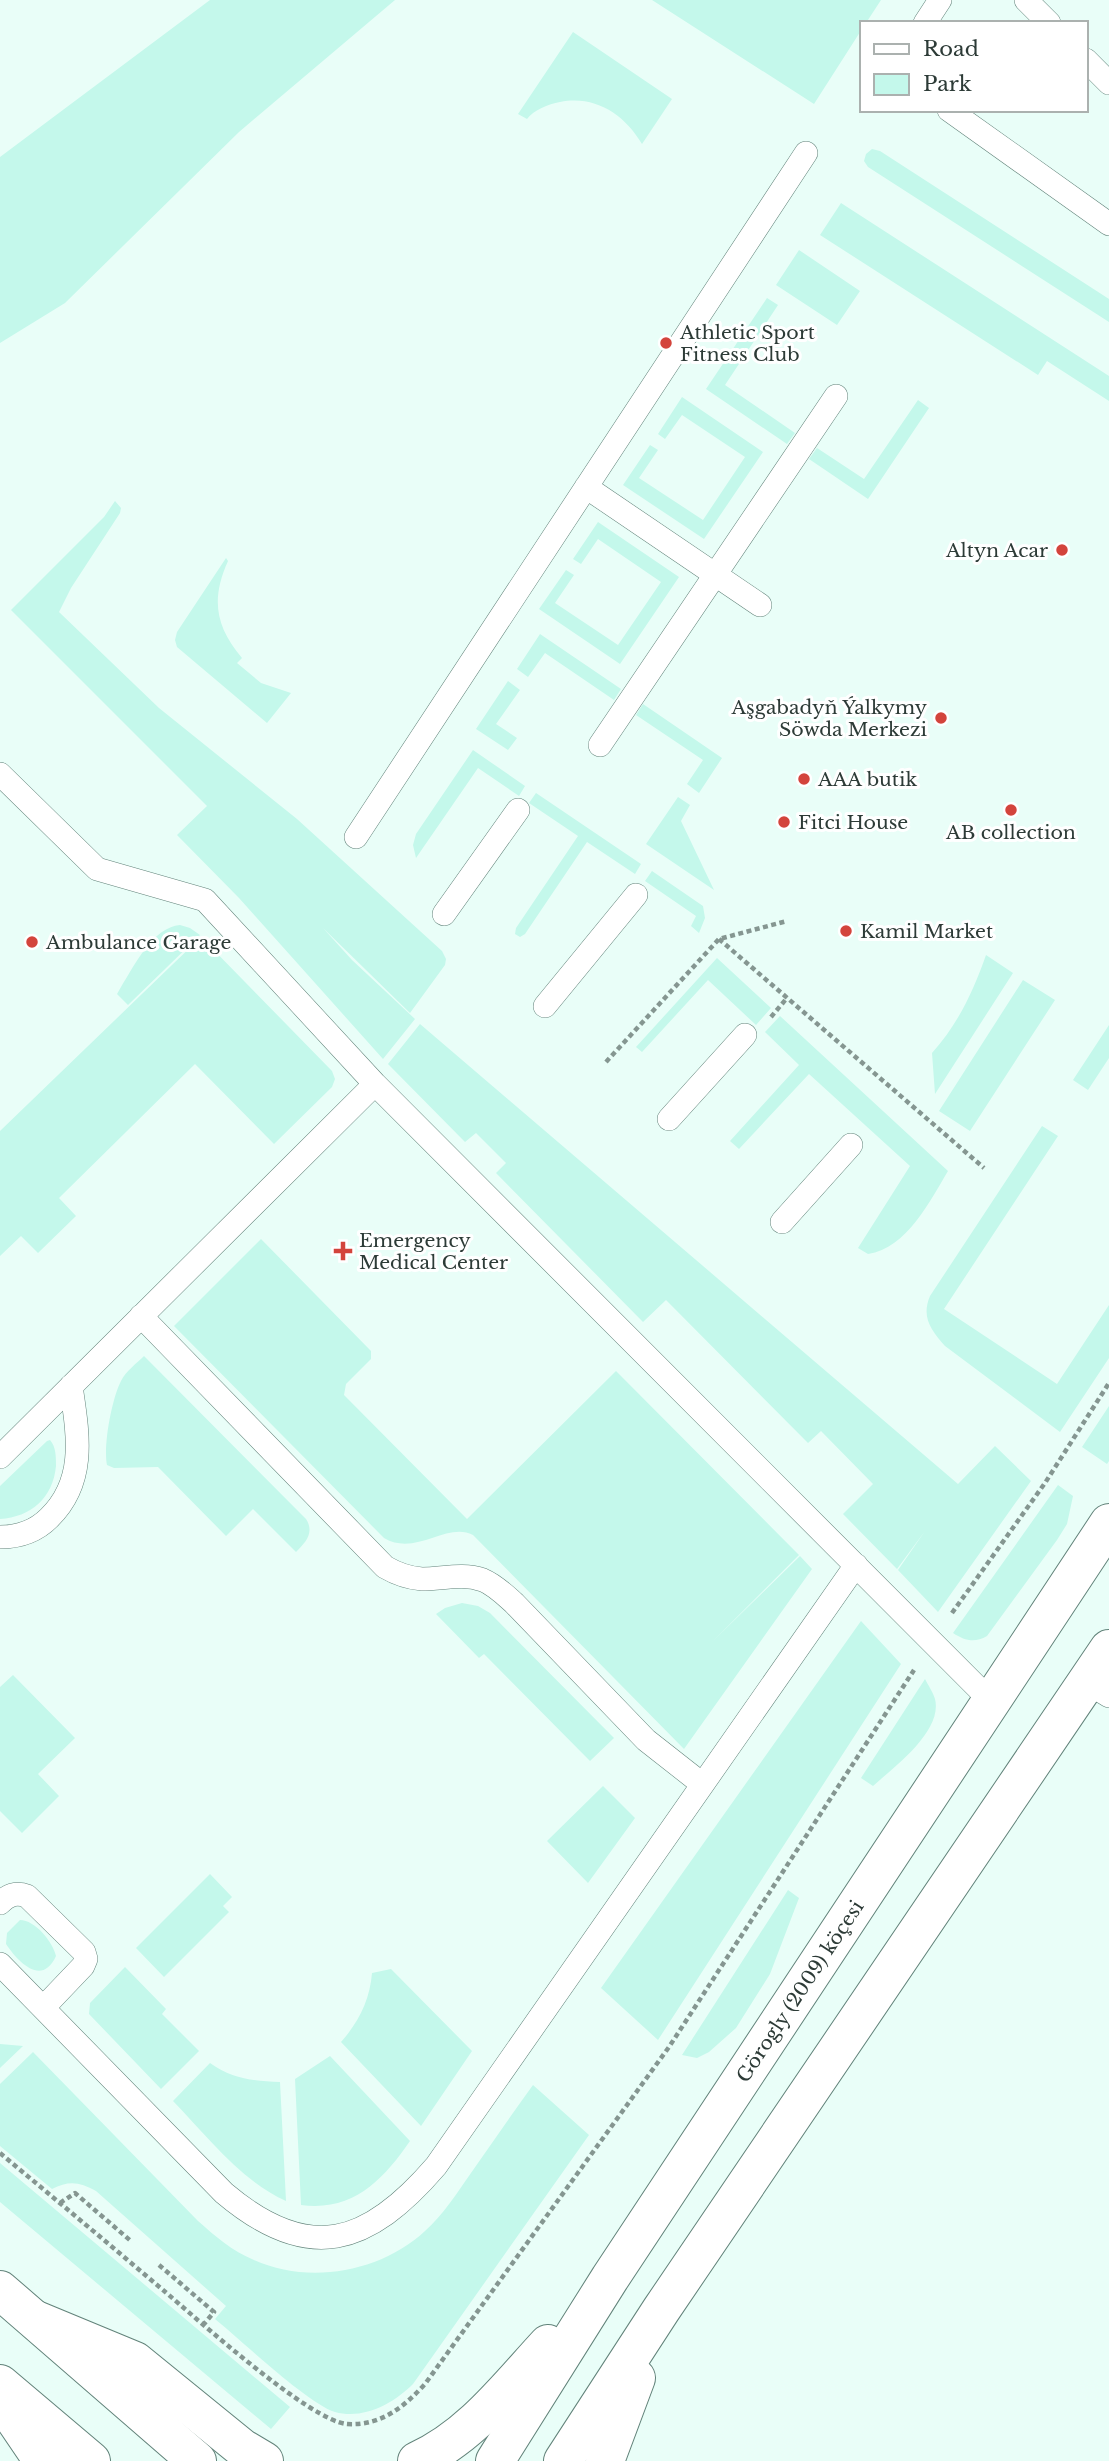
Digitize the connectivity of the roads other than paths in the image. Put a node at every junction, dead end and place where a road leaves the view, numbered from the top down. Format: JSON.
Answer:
{"nodes":[{"id":1,"x":940,"y":0,"type":"edge"},
{"id":2,"x":1026,"y":0,"type":"edge"},
{"id":3,"x":926,"y":21,"type":"edge"},
{"id":4,"x":1047,"y":21,"type":"edge"},
{"id":5,"x":1088,"y":62,"type":"edge"},
{"id":6,"x":1109,"y":83,"type":"edge"},
{"id":7,"x":952,"y":112,"type":"edge"},
{"id":8,"x":806,"y":153,"type":"dead end"},
{"id":9,"x":1109,"y":224,"type":"edge"},
{"id":10,"x":836,"y":396,"type":"dead end"},
{"id":11,"x":586,"y":487,"type":"junction"},
{"id":12,"x":715,"y":574,"type":"junction"},
{"id":13,"x":760,"y":605,"type":"dead end"},
{"id":14,"x":600,"y":745,"type":"dead end"},
{"id":15,"x":0,"y":774,"type":"edge"},
{"id":16,"x":518,"y":810,"type":"dead end"},
{"id":17,"x":356,"y":836,"type":"dead end"},
{"id":18,"x":636,"y":895,"type":"dead end"},
{"id":19,"x":444,"y":914,"type":"dead end"},
{"id":20,"x":545,"y":1006,"type":"dead end"},
{"id":21,"x":745,"y":1035,"type":"dead end"},
{"id":22,"x":375,"y":1084,"type":"junction"},
{"id":23,"x":669,"y":1119,"type":"dead end"},
{"id":24,"x":851,"y":1145,"type":"dead end"},
{"id":25,"x":782,"y":1222,"type":"dead end"},
{"id":26,"x":141,"y":1316,"type":"junction"},
{"id":27,"x":71,"y":1386,"type":"junction"},
{"id":28,"x":0,"y":1457,"type":"edge"},
{"id":29,"x":1109,"y":1523,"type":"edge"},
{"id":30,"x":0,"y":1537,"type":"edge"},
{"id":31,"x":856,"y":1565,"type":"junction"},
{"id":32,"x":1109,"y":1648,"type":"edge"},
{"id":33,"x":1098,"y":1689,"type":"edge"},
{"id":34,"x":990,"y":1700,"type":"junction"},
{"id":35,"x":702,"y":1784,"type":"junction"},
{"id":36,"x":0,"y":1903,"type":"edge"},
{"id":37,"x":0,"y":1965,"type":"edge"},
{"id":38,"x":43,"y":2008,"type":"junction"},
{"id":39,"x":610,"y":2278,"type":"junction"},
{"id":40,"x":0,"y":2290,"type":"edge"},
{"id":41,"x":662,"y":2310,"type":"junction"},
{"id":42,"x":36,"y":2320,"type":"junction"},
{"id":43,"x":0,"y":2384,"type":"edge"},
{"id":44,"x":0,"y":2398,"type":"edge"},
{"id":45,"x":43,"y":2461,"type":"edge"},
{"id":46,"x":91,"y":2461,"type":"edge"},
{"id":47,"x":197,"y":2461,"type":"edge"},
{"id":48,"x":264,"y":2461,"type":"edge"},
{"id":49,"x":417,"y":2461,"type":"edge"},
{"id":50,"x":495,"y":2461,"type":"edge"},
{"id":51,"x":563,"y":2461,"type":"edge"},
{"id":52,"x":605,"y":2461,"type":"edge"}],
"edges":[{"from":1,"to":3,"type":"lane"},
{"from":2,"to":4,"type":"lane"},
{"from":5,"to":6,"type":"lane"},
{"from":7,"to":9,"type":"lane"},
{"from":8,"to":11,"type":"lane"},
{"from":10,"to":12,"type":"lane"},
{"from":11,"to":12,"type":"lane"},
{"from":11,"to":17,"type":"lane"},
{"from":12,"to":13,"type":"lane"},
{"from":12,"to":14,"type":"lane"},
{"from":15,"to":22,"type":"lane"},
{"from":16,"to":19,"type":"lane"},
{"from":18,"to":20,"type":"lane"},
{"from":21,"to":23,"type":"lane"},
{"from":22,"to":26,"type":"lane"},
{"from":22,"to":31,"type":"lane"},
{"from":24,"to":25,"type":"lane"},
{"from":26,"to":27,"type":"lane"},
{"from":26,"to":35,"type":"lane"},
{"from":27,"to":28,"type":"lane"},
{"from":27,"to":30,"type":"lane"},
{"from":29,"to":34,"type":"main road","name":"Görogly (2009) köçesi"},
{"from":31,"to":34,"type":"lane"},
{"from":31,"to":35,"type":"lane"},
{"from":32,"to":33,"type":"main road"},
{"from":33,"to":41,"type":"main road"},
{"from":34,"to":39,"type":"main road","name":"Görogly (2009) köçesi"},
{"from":35,"to":38,"type":"lane"},
{"from":36,"to":38,"type":"lane"},
{"from":37,"to":38,"type":"lane"},
{"from":39,"to":49,"type":"main road"},
{"from":39,"to":50,"type":"main road","name":"Görogly (2009) köçesi"},
{"from":40,"to":42,"type":"main road"},
{"from":41,"to":51,"type":"main road"},
{"from":41,"to":52,"type":"main road"},
{"from":42,"to":47,"type":"main road"},
{"from":42,"to":48,"type":"main road"},
{"from":43,"to":46,"type":"main road"},
{"from":44,"to":45,"type":"main road"}]}
